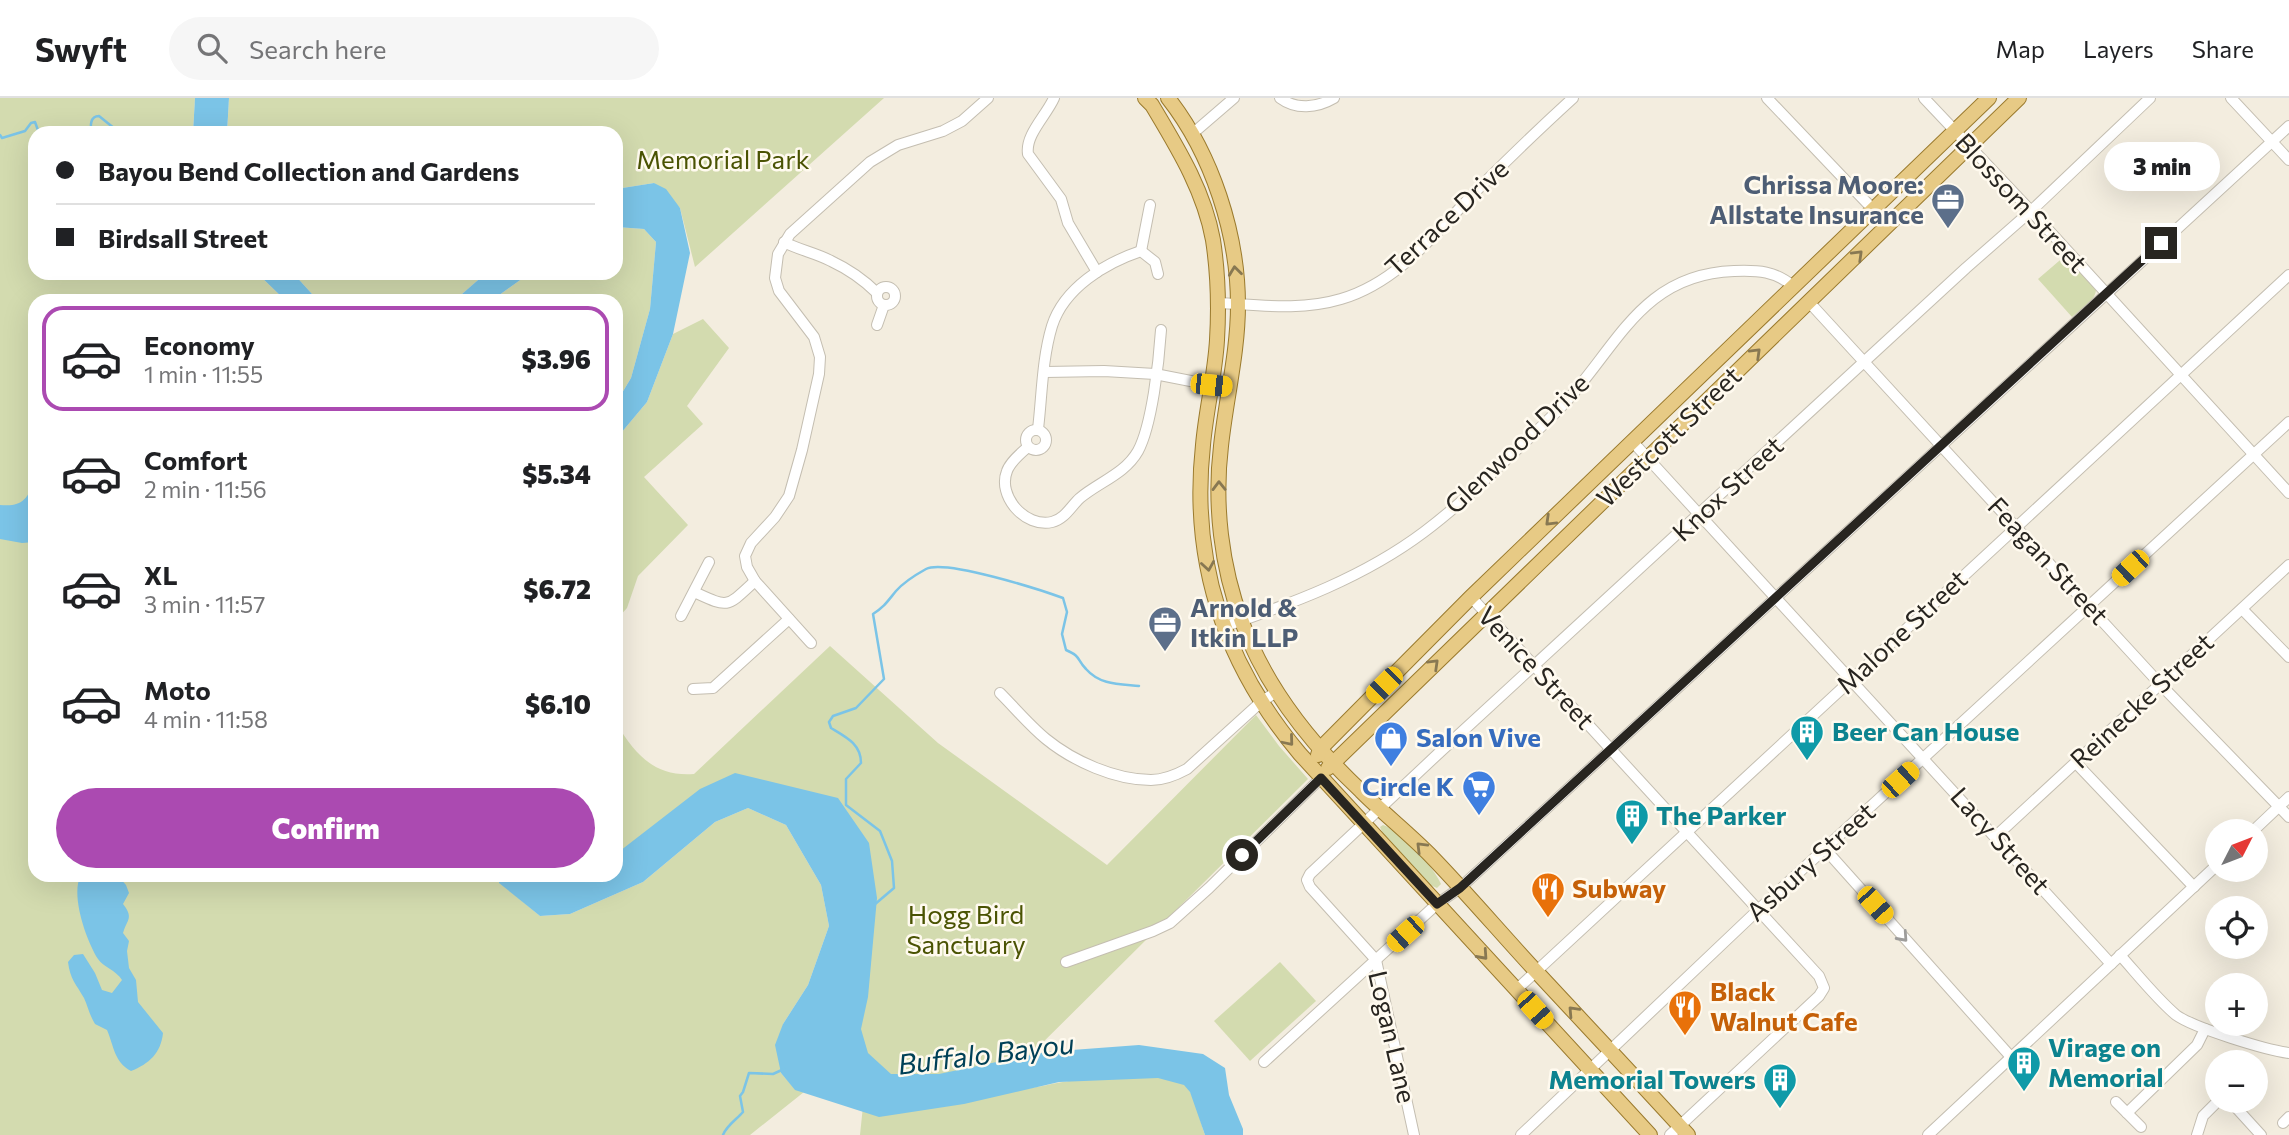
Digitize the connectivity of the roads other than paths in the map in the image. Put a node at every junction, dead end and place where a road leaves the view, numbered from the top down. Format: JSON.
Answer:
{"nodes":[{"id":1,"x":988,"y":98,"type":"edge"},
{"id":2,"x":1054,"y":98,"type":"edge"},
{"id":3,"x":1168,"y":98,"type":"edge"},
{"id":4,"x":1234,"y":98,"type":"edge"},
{"id":5,"x":1280,"y":98,"type":"edge"},
{"id":6,"x":1334,"y":98,"type":"edge"},
{"id":7,"x":1573,"y":98,"type":"edge"},
{"id":8,"x":1767,"y":98,"type":"edge"},
{"id":9,"x":1924,"y":98,"type":"edge"},
{"id":10,"x":1989,"y":98,"type":"edge"},
{"id":11,"x":2019,"y":98,"type":"edge"},
{"id":12,"x":2150,"y":98,"type":"edge"},
{"id":13,"x":2231,"y":98,"type":"edge"},
{"id":14,"x":1148,"y":102,"type":"edge"},
{"id":15,"x":2289,"y":126,"type":"edge"},
{"id":16,"x":1956,"y":132,"type":"junction"},
{"id":17,"x":1191,"y":135,"type":"junction"},
{"id":18,"x":2272,"y":142,"type":"junction"},
{"id":19,"x":1970,"y":148,"type":"junction"},
{"id":20,"x":2289,"y":160,"type":"edge"},
{"id":21,"x":1150,"y":205,"type":"dead end"},
{"id":22,"x":1874,"y":209,"type":"junction"},
{"id":23,"x":2031,"y":211,"type":"junction"},
{"id":24,"x":1888,"y":225,"type":"junction"},
{"id":25,"x":1230,"y":234,"type":"junction"},
{"id":26,"x":1212,"y":238,"type":"junction"},
{"id":27,"x":784,"y":242,"type":"junction"},
{"id":28,"x":1141,"y":251,"type":"junction"},
{"id":29,"x":1097,"y":272,"type":"junction"},
{"id":30,"x":1158,"y":274,"type":"dead end"},
{"id":31,"x":2289,"y":275,"type":"edge"},
{"id":32,"x":1794,"y":287,"type":"junction"},
{"id":33,"x":877,"y":293,"type":"junction"},
{"id":34,"x":2106,"y":294,"type":"junction"},
{"id":35,"x":1809,"y":302,"type":"junction"},
{"id":36,"x":1219,"y":303,"type":"junction"},
{"id":37,"x":1238,"y":304,"type":"junction"},
{"id":38,"x":884,"y":305,"type":"junction"},
{"id":39,"x":877,"y":326,"type":"dead end"},
{"id":40,"x":1161,"y":330,"type":"dead end"},
{"id":41,"x":1864,"y":362,"type":"junction"},
{"id":42,"x":1045,"y":372,"type":"junction"},
{"id":43,"x":1155,"y":374,"type":"junction"},
{"id":44,"x":2180,"y":376,"type":"junction"},
{"id":45,"x":1211,"y":385,"type":"junction"},
{"id":46,"x":1229,"y":387,"type":"junction"},
{"id":47,"x":2289,"y":422,"type":"edge"},
{"id":48,"x":1038,"y":429,"type":"junction"},
{"id":49,"x":1632,"y":441,"type":"junction"},
{"id":50,"x":1942,"y":445,"type":"junction"},
{"id":51,"x":1028,"y":447,"type":"junction"},
{"id":52,"x":2253,"y":455,"type":"junction"},
{"id":53,"x":1647,"y":457,"type":"junction"},
{"id":54,"x":2289,"y":493,"type":"edge"},
{"id":55,"x":1201,"y":498,"type":"junction"},
{"id":56,"x":1699,"y":515,"type":"junction"},
{"id":57,"x":2017,"y":527,"type":"junction"},
{"id":58,"x":1223,"y":549,"type":"junction"},
{"id":59,"x":709,"y":562,"type":"dead end"},
{"id":60,"x":2289,"y":565,"type":"edge"},
{"id":61,"x":755,"y":581,"type":"junction"},
{"id":62,"x":694,"y":592,"type":"junction"},
{"id":63,"x":1471,"y":597,"type":"junction"},
{"id":64,"x":1775,"y":598,"type":"junction"},
{"id":65,"x":2089,"y":606,"type":"junction"},
{"id":66,"x":2242,"y":609,"type":"junction"},
{"id":67,"x":1487,"y":614,"type":"junction"},
{"id":68,"x":681,"y":616,"type":"dead end"},
{"id":69,"x":789,"y":619,"type":"junction"},
{"id":70,"x":1241,"y":621,"type":"junction"},
{"id":71,"x":1223,"y":627,"type":"junction"},
{"id":72,"x":811,"y":643,"type":"dead end"},
{"id":73,"x":2289,"y":657,"type":"edge"},
{"id":74,"x":1534,"y":666,"type":"junction"},
{"id":75,"x":1400,"y":669,"type":"junction"},
{"id":76,"x":1851,"y":679,"type":"junction"},
{"id":77,"x":1414,"y":683,"type":"junction"},
{"id":78,"x":2161,"y":684,"type":"junction"},
{"id":79,"x":693,"y":689,"type":"dead end"},
{"id":80,"x":1276,"y":692,"type":"junction"},
{"id":81,"x":1000,"y":693,"type":"dead end"},
{"id":82,"x":1261,"y":702,"type":"junction"},
{"id":83,"x":1320,"y":749,"type":"junction"},
{"id":84,"x":1611,"y":749,"type":"junction"},
{"id":85,"x":1925,"y":758,"type":"junction"},
{"id":86,"x":1333,"y":763,"type":"junction"},
{"id":87,"x":2077,"y":763,"type":"junction"},
{"id":88,"x":1321,"y":778,"type":"junction"},
{"id":89,"x":2289,"y":797,"type":"edge"},
{"id":90,"x":2279,"y":807,"type":"junction"},
{"id":91,"x":1380,"y":809,"type":"junction"},
{"id":92,"x":2289,"y":817,"type":"edge"},
{"id":93,"x":2266,"y":819,"type":"edge"},
{"id":94,"x":1364,"y":826,"type":"junction"},
{"id":95,"x":1686,"y":831,"type":"junction"},
{"id":96,"x":1995,"y":837,"type":"junction"},
{"id":97,"x":1825,"y":849,"type":"junction"},
{"id":98,"x":2205,"y":876,"type":"edge"},
{"id":99,"x":1307,"y":880,"type":"joint"},
{"id":100,"x":2194,"y":887,"type":"junction"},
{"id":101,"x":1460,"y":888,"type":"junction"},
{"id":102,"x":1437,"y":904,"type":"junction"},
{"id":103,"x":1758,"y":910,"type":"junction"},
{"id":104,"x":2120,"y":955,"type":"junction"},
{"id":105,"x":1376,"y":960,"type":"junction"},
{"id":106,"x":1066,"y":962,"type":"dead end"},
{"id":107,"x":2111,"y":964,"type":"junction"},
{"id":108,"x":1536,"y":971,"type":"junction"},
{"id":109,"x":1516,"y":990,"type":"junction"},
{"id":110,"x":2205,"y":1029,"type":"joint"},
{"id":111,"x":2230,"y":1036,"type":"edge"},
{"id":112,"x":1610,"y":1050,"type":"junction"},
{"id":113,"x":2289,"y":1053,"type":"edge"},
{"id":114,"x":2011,"y":1057,"type":"junction"},
{"id":115,"x":1265,"y":1062,"type":"dead end"},
{"id":116,"x":1589,"y":1070,"type":"junction"},
{"id":117,"x":2116,"y":1102,"type":"dead end"},
{"id":118,"x":2127,"y":1113,"type":"junction"},
{"id":119,"x":2206,"y":1113,"type":"edge"},
{"id":120,"x":2241,"y":1113,"type":"edge"},
{"id":121,"x":2141,"y":1127,"type":"dead end"},
{"id":122,"x":1679,"y":1132,"type":"edge"},
{"id":123,"x":1413,"y":1135,"type":"edge"},
{"id":124,"x":1521,"y":1135,"type":"edge"},
{"id":125,"x":1650,"y":1135,"type":"edge"},
{"id":126,"x":1928,"y":1135,"type":"edge"},
{"id":127,"x":2197,"y":1135,"type":"edge"},
{"id":128,"x":2261,"y":1135,"type":"edge"}],
"edges":[{"from":1,"to":27,"type":"street"},
{"from":2,"to":29,"type":"street"},
{"from":3,"to":17,"type":"main road"},
{"from":4,"to":17,"type":"street"},
{"from":5,"to":6,"type":"street"},
{"from":7,"to":37,"type":"street","name":"Terrace Drive"},
{"from":8,"to":22,"type":"street"},
{"from":9,"to":16,"type":"street","name":"Blossom Street"},
{"from":10,"to":16,"type":"main road","name":"Westcott Street"},
{"from":11,"to":19,"type":"main road","name":"Westcott Street"},
{"from":12,"to":23,"type":"street","name":"Knox Street"},
{"from":13,"to":18,"type":"street"},
{"from":14,"to":17,"type":"main road"},
{"from":14,"to":26,"type":"main road"},
{"from":15,"to":18,"type":"street"},
{"from":16,"to":19,"type":"street","name":"Blossom Street"},
{"from":16,"to":22,"type":"main road","name":"Westcott Street"},
{"from":17,"to":25,"type":"main road"},
{"from":18,"to":20,"type":"street"},
{"from":18,"to":34,"type":"street"},
{"from":19,"to":23,"type":"street","name":"Blossom Street"},
{"from":19,"to":24,"type":"main road","name":"Westcott Street"},
{"from":21,"to":28,"type":"street"},
{"from":22,"to":24,"type":"street"},
{"from":22,"to":32,"type":"main road","name":"Westcott Street"},
{"from":23,"to":34,"type":"street","name":"Blossom Street"},
{"from":23,"to":41,"type":"street","name":"Knox Street"},
{"from":35,"to":24,"type":"main road","name":"Westcott Street","one_way":true},
{"from":25,"to":26,"type":"main road"},
{"from":37,"to":25,"type":"main road","one_way":true},
{"from":26,"to":36,"type":"main road"},
{"from":27,"to":33,"type":"street"},
{"from":27,"to":61,"type":"street"},
{"from":28,"to":29,"type":"street"},
{"from":28,"to":30,"type":"street"},
{"from":29,"to":42,"type":"street"},
{"from":31,"to":44,"type":"street","name":"Malone Street"},
{"from":32,"to":35,"type":"main road"},
{"from":32,"to":49,"type":"main road","name":"Westcott Street"},
{"from":32,"to":70,"type":"street","name":"Glenwood Drive"},
{"from":33,"to":38,"type":"street"},
{"from":33,"to":38,"type":"street"},
{"from":34,"to":44,"type":"street","name":"Blossom Street"},
{"from":34,"to":50,"type":"street"},
{"from":35,"to":41,"type":"street","name":"Feagan Street"},
{"from":53,"to":35,"type":"main road","name":"Westcott Street","one_way":true},
{"from":36,"to":37,"type":"street","name":"Terrace Drive"},
{"from":36,"to":45,"type":"main road"},
{"from":37,"to":46,"type":"main road"},
{"from":38,"to":39,"type":"street"},
{"from":40,"to":43,"type":"street"},
{"from":41,"to":50,"type":"street","name":"Feagan Street"},
{"from":41,"to":56,"type":"street","name":"Knox Street"},
{"from":42,"to":43,"type":"street"},
{"from":42,"to":48,"type":"street"},
{"from":43,"to":45,"type":"street"},
{"from":43,"to":51,"type":"street"},
{"from":44,"to":52,"type":"street","name":"Blossom Street"},
{"from":44,"to":57,"type":"street","name":"Malone Street"},
{"from":45,"to":46,"type":"main road"},
{"from":45,"to":55,"type":"main road"},
{"from":58,"to":46,"type":"main road","one_way":true},
{"from":47,"to":52,"type":"street","name":"Asbury Street"},
{"from":48,"to":51,"type":"street"},
{"from":48,"to":51,"type":"street"},
{"from":49,"to":53,"type":"street","name":"Lacy Street"},
{"from":49,"to":63,"type":"main road","name":"Westcott Street","one_way":true},
{"from":50,"to":57,"type":"street","name":"Feagan Street"},
{"from":50,"to":64,"type":"street"},
{"from":52,"to":54,"type":"street","name":"Blossom Street"},
{"from":52,"to":65,"type":"street","name":"Asbury Street"},
{"from":53,"to":56,"type":"street","name":"Lacy Street"},
{"from":53,"to":67,"type":"main road","name":"Westcott Street"},
{"from":55,"to":58,"type":"main road"},
{"from":55,"to":71,"type":"main road","one_way":true},
{"from":56,"to":64,"type":"street","name":"Lacy Street"},
{"from":56,"to":74,"type":"street","name":"Knox Street"},
{"from":57,"to":65,"type":"street","name":"Feagan Street"},
{"from":57,"to":76,"type":"street","name":"Malone Street"},
{"from":58,"to":70,"type":"main road"},
{"from":59,"to":62,"type":"street"},
{"from":60,"to":66,"type":"street","name":"Reinecke Street"},
{"from":61,"to":62,"type":"street"},
{"from":61,"to":69,"type":"street"},
{"from":62,"to":68,"type":"street"},
{"from":63,"to":67,"type":"street","name":"Venice Street"},
{"from":63,"to":75,"type":"main road","name":"Westcott Street"},
{"from":64,"to":76,"type":"street","name":"Lacy Street"},
{"from":64,"to":84,"type":"street"},
{"from":65,"to":78,"type":"street","name":"Feagan Street"},
{"from":65,"to":85,"type":"street","name":"Asbury Street"},
{"from":66,"to":73,"type":"street"},
{"from":66,"to":78,"type":"street","name":"Reinecke Street"},
{"from":67,"to":74,"type":"street","name":"Venice Street"},
{"from":77,"to":67,"type":"main road","name":"Westcott Street","one_way":true},
{"from":69,"to":72,"type":"street"},
{"from":69,"to":79,"type":"street"},
{"from":70,"to":71,"type":"street","name":"Glenwood Drive"},
{"from":70,"to":80,"type":"main road"},
{"from":71,"to":82,"type":"main road"},
{"from":74,"to":84,"type":"street","name":"Venice Street"},
{"from":74,"to":91,"type":"street","name":"Knox Street"},
{"from":75,"to":77,"type":"main road"},
{"from":75,"to":83,"type":"main road","name":"Westcott Street"},
{"from":76,"to":85,"type":"street","name":"Lacy Street"},
{"from":76,"to":95,"type":"street","name":"Malone Street"},
{"from":77,"to":86,"type":"main road","name":"Westcott Street"},
{"from":78,"to":87,"type":"street","name":"Reinecke Street"},
{"from":78,"to":90,"type":"street","name":"Feagan Street"},
{"from":80,"to":82,"type":"street"},
{"from":80,"to":83,"type":"main road"},
{"from":81,"to":82,"type":"street"},
{"from":82,"to":88,"type":"main road","one_way":true},
{"from":83,"to":86,"type":"main road"},
{"from":83,"to":88,"type":"main road"},
{"from":84,"to":95,"type":"street","name":"Venice Street"},
{"from":84,"to":101,"type":"street"},
{"from":85,"to":96,"type":"street","name":"Lacy Street"},
{"from":85,"to":97,"type":"street","name":"Asbury Street"},
{"from":86,"to":88,"type":"main road","name":"Westcott Street"},
{"from":86,"to":91,"type":"main road"},
{"from":87,"to":96,"type":"street","name":"Reinecke Street"},
{"from":87,"to":100,"type":"street"},
{"from":88,"to":94,"type":"main road"},
{"from":88,"to":106,"type":"street","name":"Westcott Street"},
{"from":89,"to":90,"type":"street"},
{"from":90,"to":92,"type":"street","name":"Feagan Street"},
{"from":90,"to":93,"type":"street"},
{"from":91,"to":94,"type":"street","name":"Knox Street"},
{"from":101,"to":91,"type":"main road","one_way":true},
{"from":94,"to":99,"type":"street","name":"Knox Street"},
{"from":94,"to":102,"type":"main road"},
{"from":95,"to":103,"type":"street","name":"Venice Street"},
{"from":95,"to":108,"type":"street","name":"Malone Street"},
{"from":96,"to":107,"type":"street","name":"Lacy Street"},
{"from":97,"to":103,"type":"street","name":"Asbury Street"},
{"from":97,"to":114,"type":"street","one_way":true},
{"from":98,"to":100,"type":"street"},
{"from":99,"to":105,"type":"street","name":"Logan Lane"},
{"from":100,"to":104,"type":"street"},
{"from":101,"to":102,"type":"street"},
{"from":101,"to":108,"type":"main road"},
{"from":102,"to":105,"type":"street"},
{"from":102,"to":109,"type":"main road","one_way":true},
{"from":103,"to":112,"type":"street","name":"Asbury Street"},
{"from":103,"to":122,"type":"street","name":"Venice Street"},
{"from":104,"to":107,"type":"street"},
{"from":104,"to":110,"type":"street"},
{"from":105,"to":115,"type":"street"},
{"from":105,"to":123,"type":"street","name":"Logan Lane"},
{"from":107,"to":114,"type":"street"},
{"from":108,"to":109,"type":"street","name":"Malone Street"},
{"from":112,"to":108,"type":"main road","one_way":true},
{"from":109,"to":116,"type":"main road"},
{"from":110,"to":118,"type":"street"},
{"from":111,"to":113,"type":"street"},
{"from":112,"to":116,"type":"street","name":"Asbury Street"},
{"from":112,"to":122,"type":"main road"},
{"from":114,"to":126,"type":"street"},
{"from":116,"to":124,"type":"street","name":"Asbury Street"},
{"from":116,"to":125,"type":"main road"},
{"from":117,"to":118,"type":"street"},
{"from":118,"to":121,"type":"street"},
{"from":119,"to":127,"type":"street"},
{"from":120,"to":128,"type":"street"}]}
